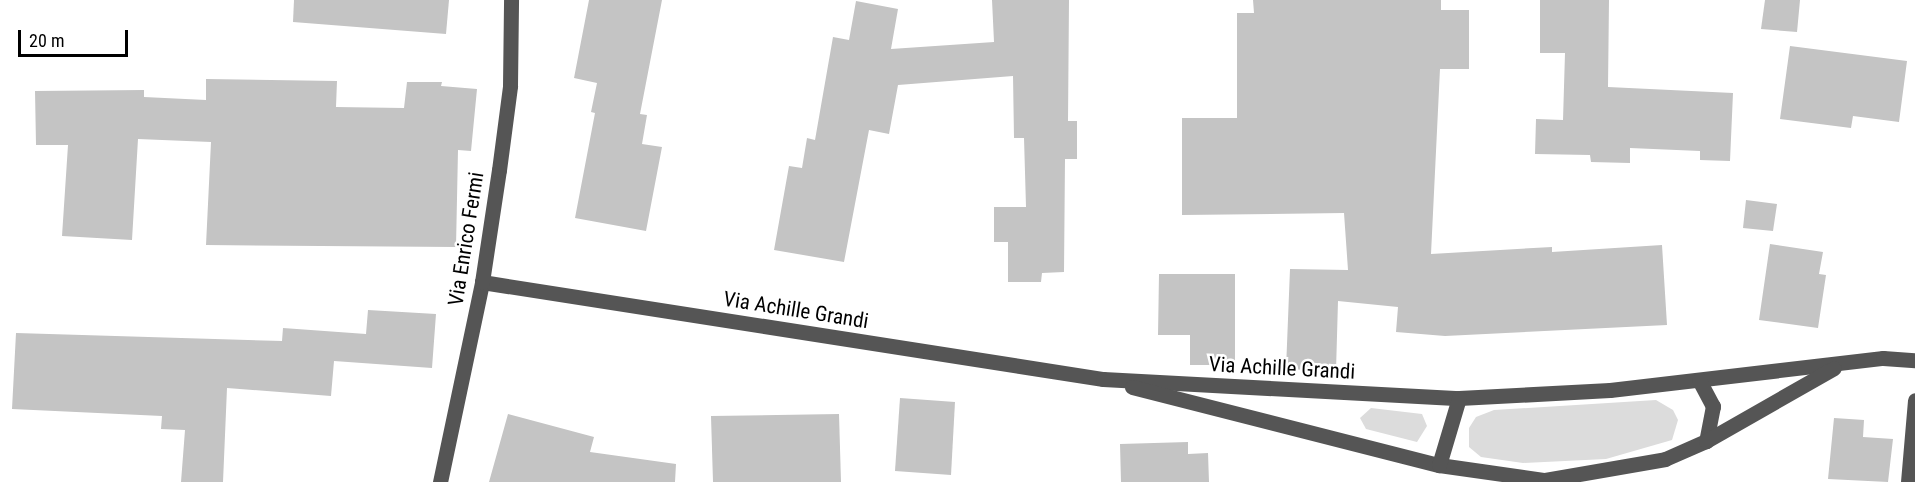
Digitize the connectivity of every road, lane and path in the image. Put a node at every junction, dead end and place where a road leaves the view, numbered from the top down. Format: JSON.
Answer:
{"nodes":[{"id":1,"x":511,"y":0,"type":"edge"},
{"id":2,"x":482,"y":282,"type":"junction"},
{"id":3,"x":1915,"y":360,"type":"edge"},
{"id":4,"x":1841,"y":364,"type":"junction"},
{"id":5,"x":1103,"y":380,"type":"junction"},
{"id":6,"x":1699,"y":380,"type":"junction"},
{"id":7,"x":1460,"y":398,"type":"junction"},
{"id":8,"x":1915,"y":400,"type":"edge"},
{"id":9,"x":1706,"y":441,"type":"junction"},
{"id":10,"x":1440,"y":465,"type":"junction"},
{"id":11,"x":440,"y":482,"type":"edge"},
{"id":12,"x":1908,"y":482,"type":"edge"}],
"edges":[{"from":1,"to":2,"type":"street","name":"Via Enrico Fermi"},
{"from":2,"to":5,"type":"street","name":"Via Achille Grandi"},
{"from":2,"to":11,"type":"street","name":"Via Enrico Fermi"},
{"from":3,"to":4,"type":"street","name":"Via Achille Grandi"},
{"from":4,"to":6,"type":"street","name":"Via Achille Grandi"},
{"from":4,"to":9,"type":"street","name":"Via Achille Grandi"},
{"from":5,"to":7,"type":"street","name":"Via Achille Grandi"},
{"from":5,"to":10,"type":"street","name":"Via Achille Grandi"},
{"from":6,"to":7,"type":"street","name":"Via Achille Grandi"},
{"from":6,"to":9,"type":"street"},
{"from":7,"to":10,"type":"street"},
{"from":8,"to":12,"type":"street"},
{"from":9,"to":10,"type":"street","name":"Via Achille Grandi"}]}
